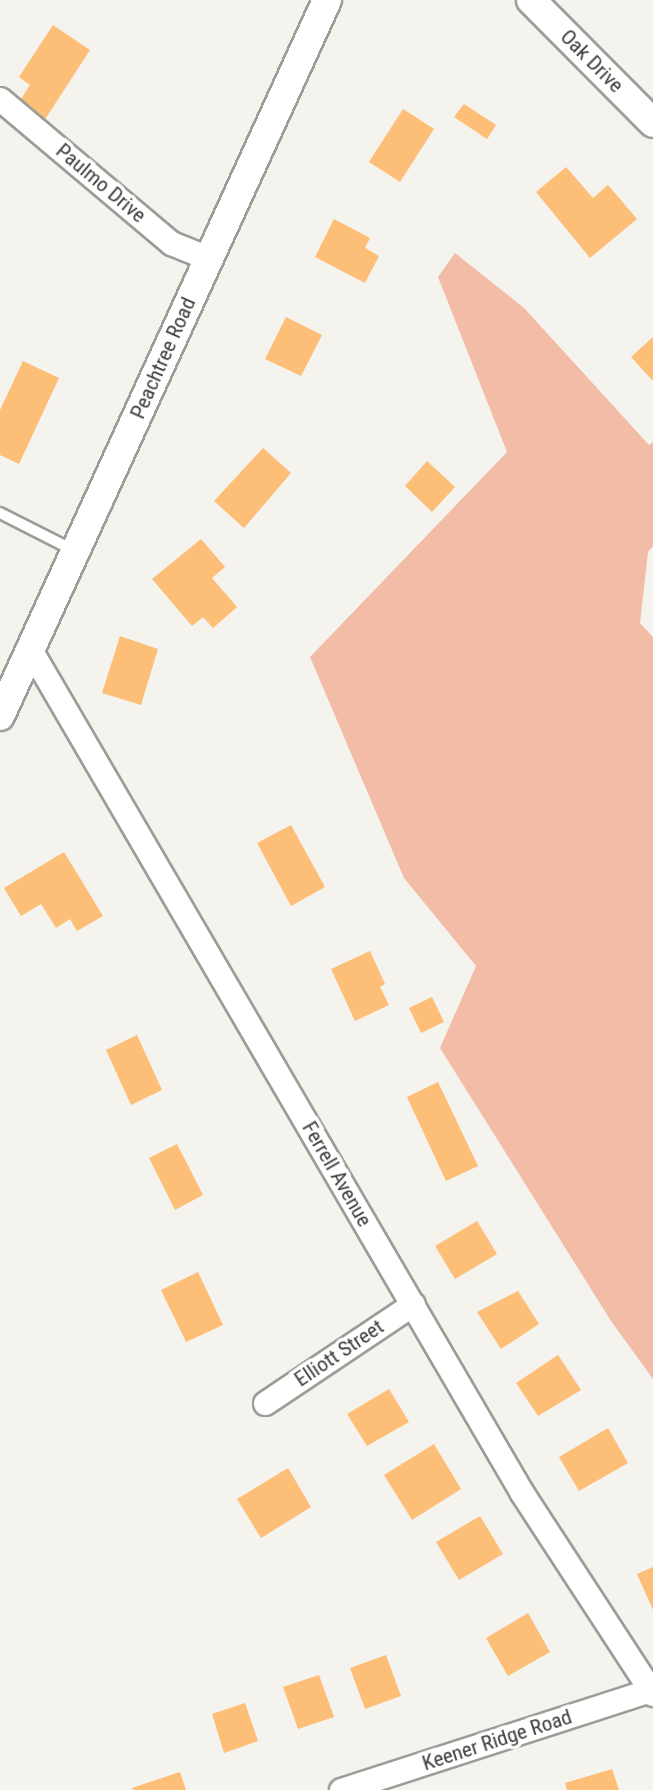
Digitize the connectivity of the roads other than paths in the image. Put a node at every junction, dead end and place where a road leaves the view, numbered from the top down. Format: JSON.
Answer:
{"nodes":[{"id":1,"x":327,"y":0,"type":"edge"},
{"id":2,"x":531,"y":0,"type":"edge"},
{"id":3,"x":0,"y":99,"type":"edge"},
{"id":4,"x":649,"y":112,"type":"edge"},
{"id":5,"x":208,"y":258,"type":"junction"},
{"id":6,"x":0,"y":513,"type":"edge"},
{"id":7,"x":75,"y":551,"type":"junction"},
{"id":8,"x":30,"y":649,"type":"junction"},
{"id":9,"x":3,"y":704,"type":"edge"},
{"id":10,"x":413,"y":1304,"type":"junction"},
{"id":11,"x":265,"y":1402,"type":"dead end"},
{"id":12,"x":652,"y":1691,"type":"edge"},
{"id":13,"x":341,"y":1790,"type":"edge"}],
"edges":[{"from":1,"to":5,"type":"street","name":"Peachtree Road"},
{"from":2,"to":4,"type":"street","name":"Oak Drive"},
{"from":3,"to":5,"type":"street","name":"Paulmo Drive"},
{"from":5,"to":7,"type":"street","name":"Peachtree Road"},
{"from":6,"to":7,"type":"lane"},
{"from":7,"to":8,"type":"street","name":"Peachtree Road"},
{"from":8,"to":9,"type":"street","name":"Peachtree Road"},
{"from":8,"to":10,"type":"street","name":"Ferrell Avenue"},
{"from":10,"to":11,"type":"street","name":"Elliott Street"},
{"from":10,"to":12,"type":"street","name":"Ferrell Avenue"},
{"from":12,"to":13,"type":"street","name":"Keener Ridge Road"}]}
